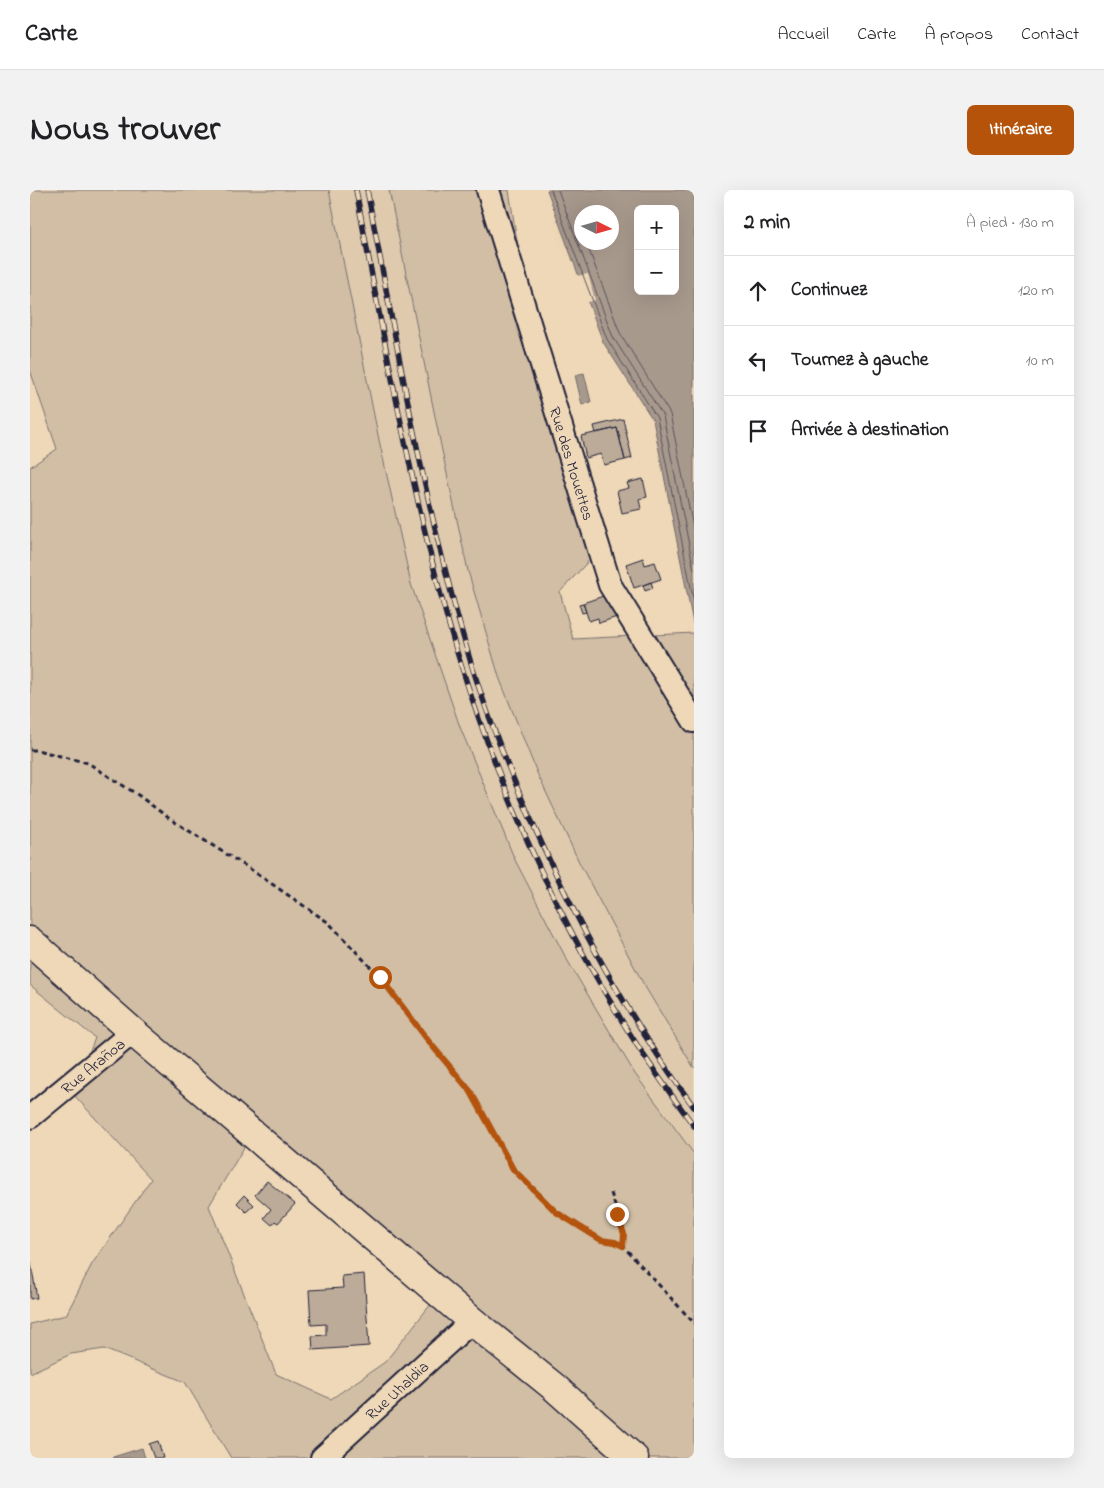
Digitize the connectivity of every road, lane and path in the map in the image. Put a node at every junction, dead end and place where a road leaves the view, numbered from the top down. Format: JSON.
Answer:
{"nodes":[{"id":1,"x":488,"y":190,"type":"edge"},
{"id":2,"x":694,"y":721,"type":"edge"},
{"id":3,"x":30,"y":750,"type":"edge"},
{"id":4,"x":30,"y":941,"type":"edge"},
{"id":5,"x":132,"y":1032,"type":"junction"},
{"id":6,"x":30,"y":1117,"type":"edge"},
{"id":7,"x":611,"y":1193,"type":"dead end"},
{"id":8,"x":623,"y":1246,"type":"junction"},
{"id":9,"x":472,"y":1321,"type":"junction"},
{"id":10,"x":694,"y":1323,"type":"edge"},
{"id":11,"x":322,"y":1458,"type":"edge"},
{"id":12,"x":634,"y":1458,"type":"edge"}],
"edges":[{"from":1,"to":2,"type":"street","name":"Rue des Mouettes"},
{"from":3,"to":8,"type":"path"},
{"from":4,"to":5,"type":"main road"},
{"from":5,"to":6,"type":"street","name":"Rue Arañoa"},
{"from":5,"to":9,"type":"main road"},
{"from":7,"to":8,"type":"path"},
{"from":8,"to":10,"type":"path"},
{"from":9,"to":11,"type":"street","name":"Rue Uhaldia"},
{"from":9,"to":12,"type":"main road"}]}
